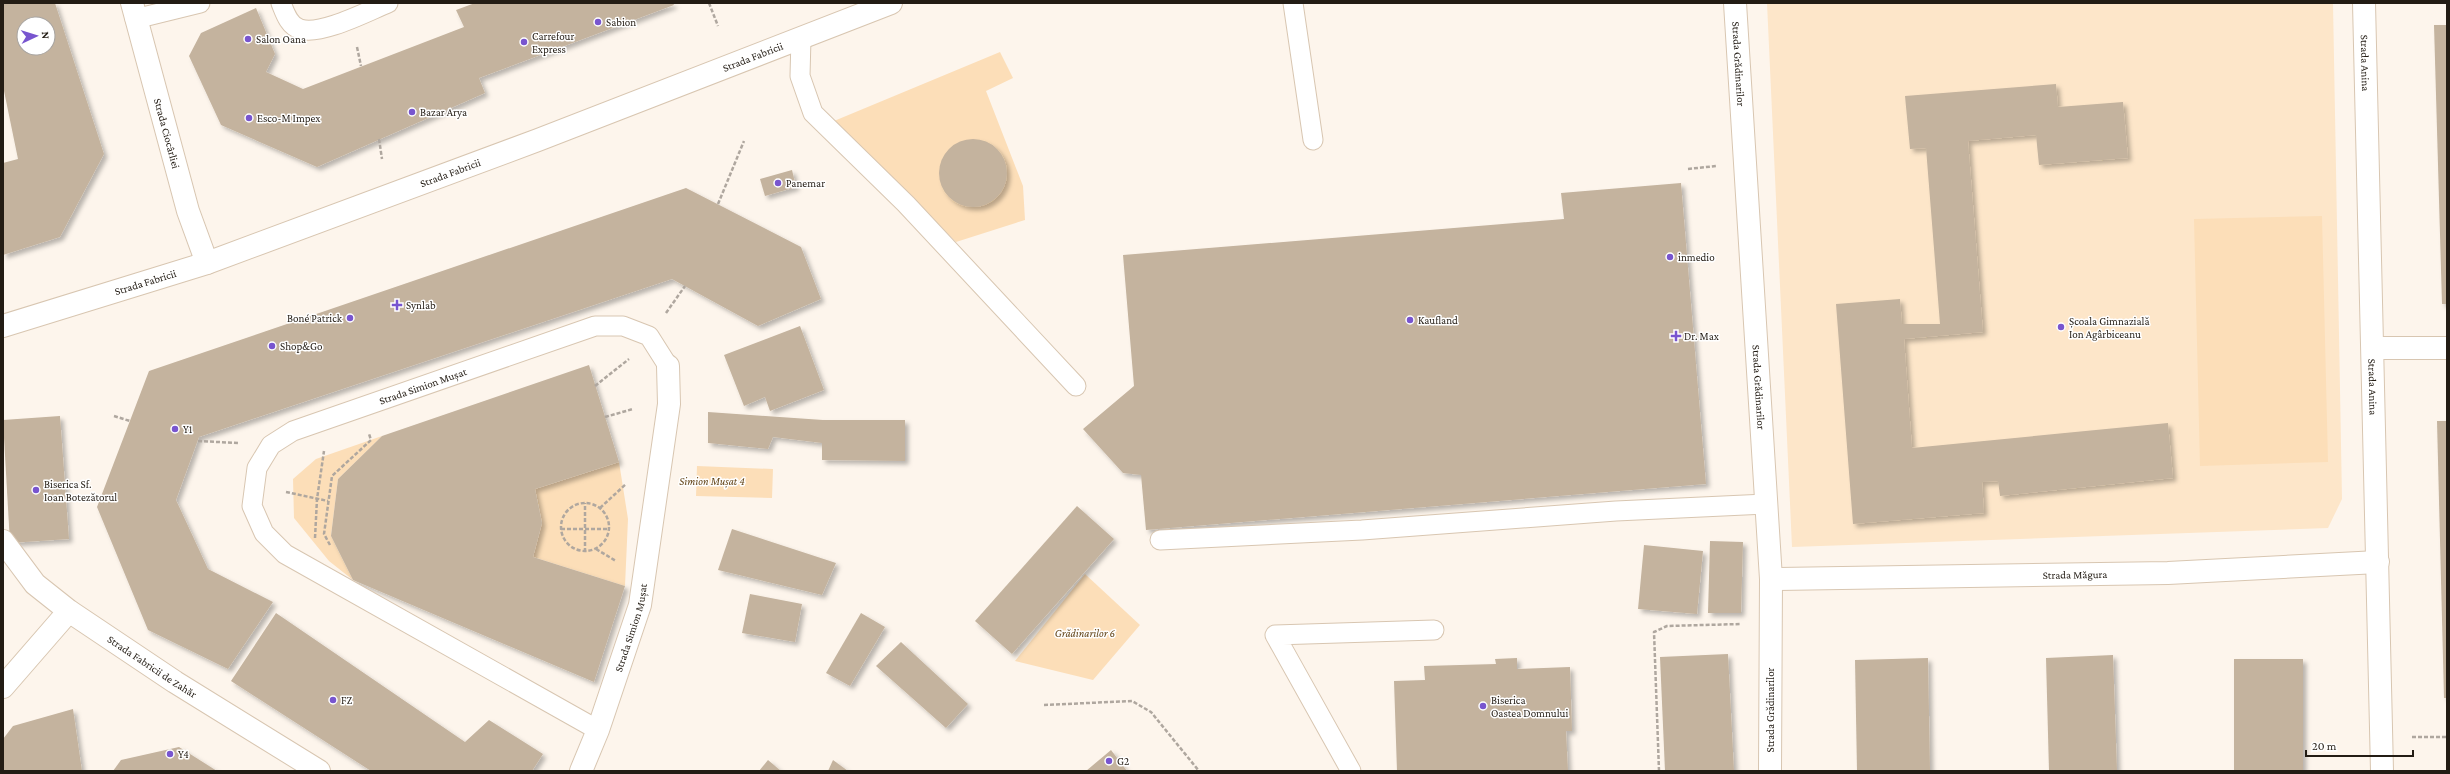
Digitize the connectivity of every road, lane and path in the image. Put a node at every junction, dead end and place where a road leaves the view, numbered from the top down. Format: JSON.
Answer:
{"nodes":[{"id":1,"x":200,"y":3,"type":"edge"},
{"id":2,"x":281,"y":3,"type":"edge"},
{"id":3,"x":388,"y":3,"type":"edge"},
{"id":4,"x":710,"y":3,"type":"edge"},
{"id":5,"x":891,"y":3,"type":"edge"},
{"id":6,"x":1293,"y":3,"type":"edge"},
{"id":7,"x":1735,"y":3,"type":"edge"},
{"id":8,"x":2364,"y":3,"type":"edge"},
{"id":9,"x":134,"y":11,"type":"edge"},
{"id":10,"x":718,"y":26,"type":"dead end"},
{"id":11,"x":801,"y":38,"type":"junction"},
{"id":12,"x":379,"y":139,"type":"dead end"},
{"id":13,"x":1313,"y":140,"type":"dead end"},
{"id":14,"x":744,"y":141,"type":"dead end"},
{"id":15,"x":382,"y":159,"type":"dead end"},
{"id":16,"x":1724,"y":165,"type":"dead end"},
{"id":17,"x":1688,"y":169,"type":"dead end"},
{"id":18,"x":718,"y":204,"type":"dead end"},
{"id":19,"x":207,"y":263,"type":"junction"},
{"id":20,"x":3,"y":326,"type":"edge"},
{"id":21,"x":2373,"y":348,"type":"junction"},
{"id":22,"x":2447,"y":348,"type":"edge"},
{"id":23,"x":625,"y":363,"type":"dead end"},
{"id":24,"x":668,"y":366,"type":"joint"},
{"id":25,"x":595,"y":386,"type":"dead end"},
{"id":26,"x":1076,"y":386,"type":"dead end"},
{"id":27,"x":633,"y":409,"type":"dead end"},
{"id":28,"x":114,"y":416,"type":"dead end"},
{"id":29,"x":605,"y":417,"type":"dead end"},
{"id":30,"x":130,"y":421,"type":"dead end"},
{"id":31,"x":368,"y":427,"type":"dead end"},
{"id":32,"x":198,"y":441,"type":"dead end"},
{"id":33,"x":271,"y":445,"type":"junction"},
{"id":34,"x":325,"y":450,"type":"dead end"},
{"id":35,"x":631,"y":480,"type":"dead end"},
{"id":36,"x":286,"y":492,"type":"dead end"},
{"id":37,"x":317,"y":499,"type":"junction"},
{"id":38,"x":328,"y":501,"type":"junction"},
{"id":39,"x":585,"y":503,"type":"junction"},
{"id":40,"x":1766,"y":504,"type":"junction"},
{"id":41,"x":600,"y":508,"type":"junction"},
{"id":42,"x":561,"y":529,"type":"junction"},
{"id":43,"x":585,"y":529,"type":"junction"},
{"id":44,"x":609,"y":529,"type":"junction"},
{"id":45,"x":1160,"y":540,"type":"dead end"},
{"id":46,"x":3,"y":541,"type":"edge"},
{"id":47,"x":314,"y":544,"type":"dead end"},
{"id":48,"x":334,"y":552,"type":"dead end"},
{"id":49,"x":585,"y":552,"type":"junction"},
{"id":50,"x":2378,"y":562,"type":"junction"},
{"id":51,"x":1771,"y":579,"type":"junction"},
{"id":52,"x":1771,"y":608,"type":"junction"},
{"id":53,"x":69,"y":611,"type":"junction"},
{"id":54,"x":1434,"y":630,"type":"dead end"},
{"id":55,"x":3,"y":687,"type":"edge"},
{"id":56,"x":1044,"y":705,"type":"dead end"},
{"id":57,"x":598,"y":730,"type":"junction"},
{"id":58,"x":2382,"y":737,"type":"junction"},
{"id":59,"x":2447,"y":737,"type":"edge"},
{"id":60,"x":319,"y":771,"type":"edge"},
{"id":61,"x":581,"y":771,"type":"edge"},
{"id":62,"x":1199,"y":771,"type":"edge"},
{"id":63,"x":1351,"y":771,"type":"edge"},
{"id":64,"x":1658,"y":771,"type":"edge"},
{"id":65,"x":1770,"y":771,"type":"edge"},
{"id":66,"x":2382,"y":771,"type":"edge"}],
"edges":[{"from":1,"to":9,"type":"lane"},
{"from":2,"to":3,"type":"lane"},
{"from":4,"to":10,"type":"path"},
{"from":5,"to":11,"type":"street","name":"Strada Fabricii"},
{"from":6,"to":13,"type":"lane"},
{"from":7,"to":40,"type":"street","name":"Strada Grădinarilor"},
{"from":8,"to":21,"type":"street","name":"Strada Anina"},
{"from":9,"to":19,"type":"street","name":"Strada Ciocârliei"},
{"from":11,"to":19,"type":"street","name":"Strada Fabricii"},
{"from":11,"to":26,"type":"lane"},
{"from":12,"to":15,"type":"path"},
{"from":14,"to":18,"type":"path"},
{"from":16,"to":17,"type":"path"},
{"from":19,"to":20,"type":"street","name":"Strada Fabricii"},
{"from":21,"to":22,"type":"street"},
{"from":21,"to":50,"type":"street","name":"Strada Anina"},
{"from":23,"to":25,"type":"path"},
{"from":24,"to":33,"type":"lane","name":"Strada Simion Mușat"},
{"from":24,"to":57,"type":"street","name":"Strada Simion Mușat"},
{"from":27,"to":29,"type":"path"},
{"from":28,"to":30,"type":"path"},
{"from":31,"to":38,"type":"path"},
{"from":32,"to":33,"type":"path"},
{"from":33,"to":57,"type":"lane","name":"Strada Simion Mușat"},
{"from":34,"to":37,"type":"path"},
{"from":35,"to":41,"type":"path"},
{"from":36,"to":37,"type":"path"},
{"from":37,"to":38,"type":"path"},
{"from":37,"to":47,"type":"path"},
{"from":38,"to":48,"type":"path"},
{"from":39,"to":41,"type":"path"},
{"from":39,"to":42,"type":"path"},
{"from":39,"to":43,"type":"path"},
{"from":40,"to":45,"type":"lane"},
{"from":40,"to":51,"type":"street","name":"Strada Grădinarilor"},
{"from":41,"to":44,"type":"path"},
{"from":42,"to":43,"type":"path"},
{"from":42,"to":49,"type":"path"},
{"from":43,"to":44,"type":"path"},
{"from":43,"to":49,"type":"path"},
{"from":44,"to":49,"type":"path"},
{"from":46,"to":53,"type":"street","name":"Strada Fabricii de Zahăr"},
{"from":50,"to":51,"type":"street","name":"Strada Măgura"},
{"from":50,"to":58,"type":"street","name":"Strada Anina"},
{"from":51,"to":52,"type":"street","name":"Strada Grădinarilor"},
{"from":52,"to":64,"type":"path"},
{"from":52,"to":65,"type":"street","name":"Strada Grădinarilor"},
{"from":53,"to":55,"type":"street"},
{"from":53,"to":60,"type":"street","name":"Strada Fabricii de Zahăr"},
{"from":54,"to":63,"type":"lane"},
{"from":56,"to":62,"type":"path"},
{"from":57,"to":61,"type":"street","name":"Strada Simion Mușat"},
{"from":58,"to":59,"type":"path"},
{"from":58,"to":66,"type":"street","name":"Strada Anina"}]}
